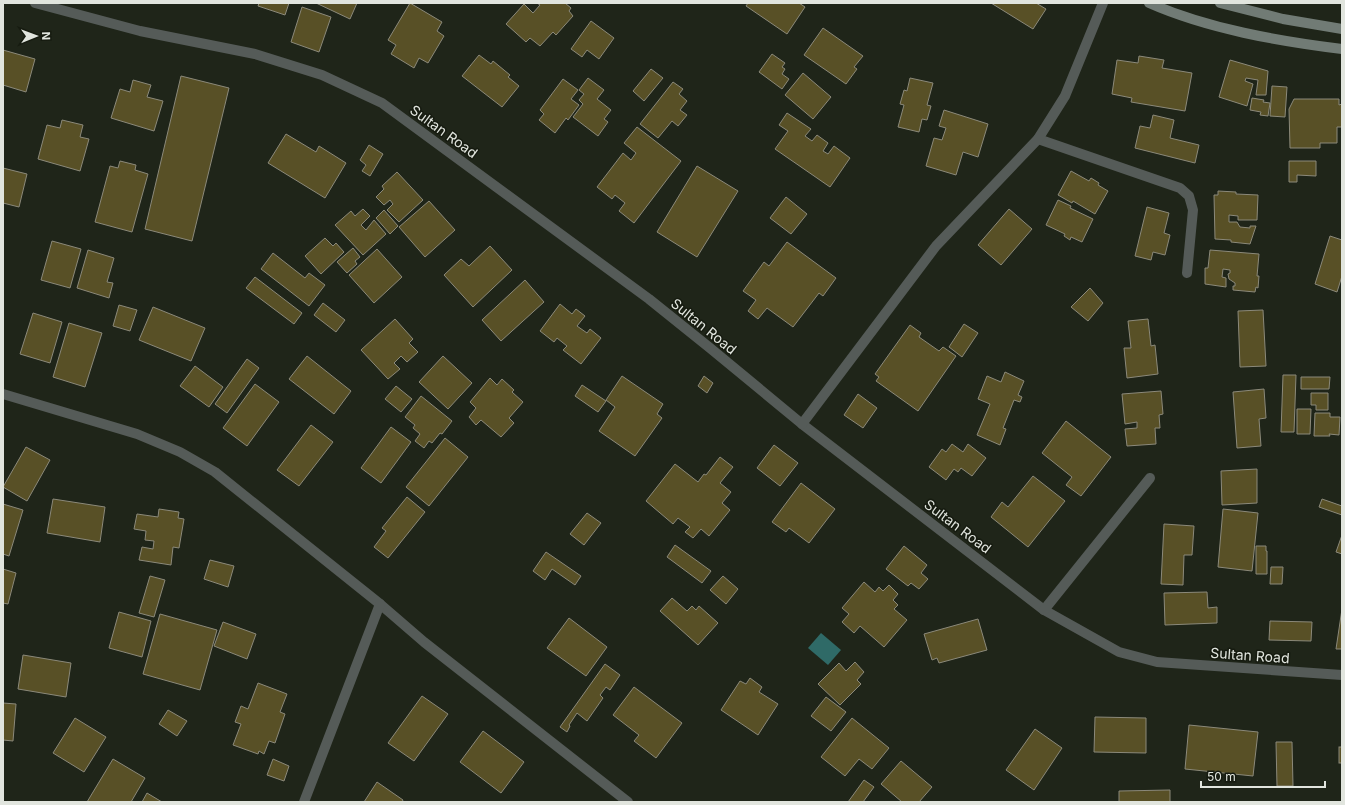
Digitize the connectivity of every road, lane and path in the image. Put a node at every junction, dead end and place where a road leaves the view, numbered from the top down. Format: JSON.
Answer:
{"nodes":[{"id":1,"x":35,"y":3,"type":"edge"},
{"id":2,"x":1103,"y":3,"type":"edge"},
{"id":3,"x":1149,"y":3,"type":"edge"},
{"id":4,"x":1220,"y":3,"type":"edge"},
{"id":5,"x":1342,"y":29,"type":"edge"},
{"id":6,"x":1342,"y":49,"type":"edge"},
{"id":7,"x":1038,"y":139,"type":"junction"},
{"id":8,"x":1187,"y":273,"type":"dead end"},
{"id":9,"x":3,"y":394,"type":"edge"},
{"id":10,"x":802,"y":424,"type":"junction"},
{"id":11,"x":1150,"y":478,"type":"dead end"},
{"id":12,"x":380,"y":604,"type":"junction"},
{"id":13,"x":1044,"y":610,"type":"junction"},
{"id":14,"x":1342,"y":675,"type":"edge"},
{"id":15,"x":304,"y":802,"type":"edge"},
{"id":16,"x":628,"y":802,"type":"edge"}],
"edges":[{"from":1,"to":10,"type":"street","name":"Sultan Road"},
{"from":2,"to":7,"type":"street"},
{"from":3,"to":6,"type":"main road"},
{"from":4,"to":5,"type":"main road"},
{"from":7,"to":8,"type":"street"},
{"from":7,"to":10,"type":"street"},
{"from":9,"to":12,"type":"street"},
{"from":10,"to":13,"type":"street","name":"Sultan Road"},
{"from":11,"to":13,"type":"street"},
{"from":12,"to":15,"type":"street"},
{"from":12,"to":16,"type":"street"},
{"from":13,"to":14,"type":"street","name":"Sultan Road"}]}
